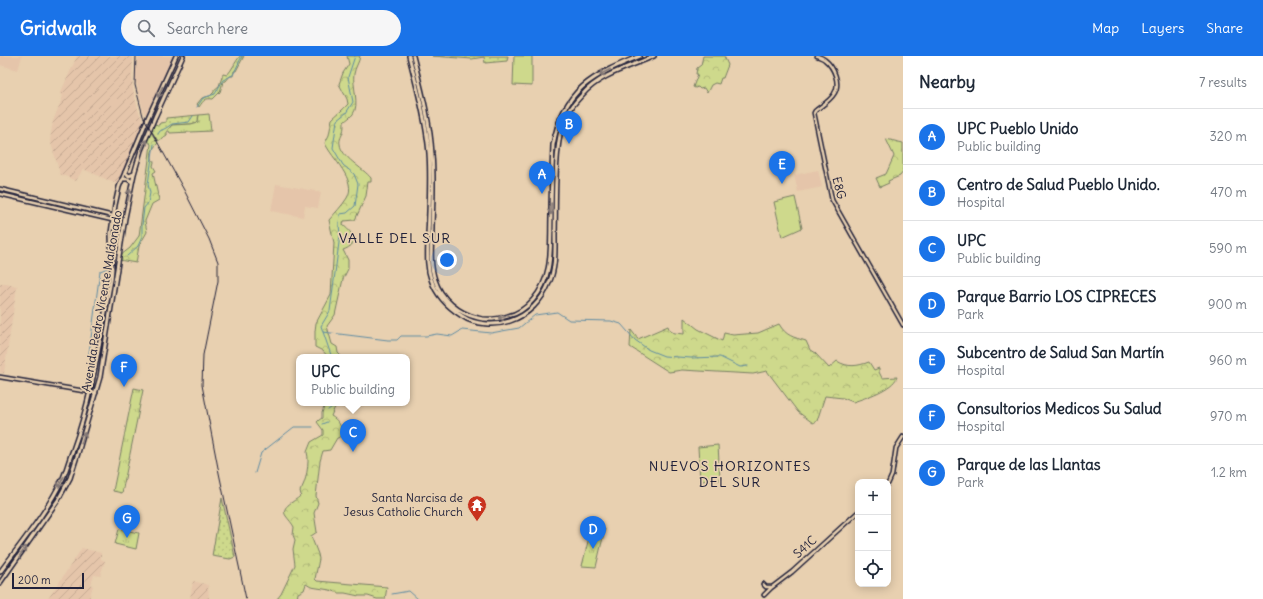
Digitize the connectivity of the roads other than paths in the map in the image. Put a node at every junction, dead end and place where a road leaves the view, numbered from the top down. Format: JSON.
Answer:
{"nodes":[{"id":1,"x":176,"y":56,"type":"edge"},
{"id":2,"x":183,"y":56,"type":"edge"},
{"id":3,"x":409,"y":56,"type":"edge"},
{"id":4,"x":413,"y":56,"type":"edge"},
{"id":5,"x":640,"y":56,"type":"edge"},
{"id":6,"x":654,"y":56,"type":"edge"},
{"id":7,"x":817,"y":56,"type":"edge"},
{"id":8,"x":125,"y":172,"type":"junction"},
{"id":9,"x":134,"y":174,"type":"junction"},
{"id":10,"x":122,"y":180,"type":"junction"},
{"id":11,"x":132,"y":182,"type":"junction"},
{"id":12,"x":0,"y":189,"type":"edge"},
{"id":13,"x":0,"y":194,"type":"edge"},
{"id":14,"x":113,"y":216,"type":"junction"},
{"id":15,"x":112,"y":220,"type":"junction"},
{"id":16,"x":903,"y":325,"type":"edge"},
{"id":17,"x":0,"y":377,"type":"edge"},
{"id":18,"x":90,"y":392,"type":"junction"},
{"id":19,"x":96,"y":393,"type":"junction"},
{"id":20,"x":903,"y":437,"type":"edge"},
{"id":21,"x":890,"y":479,"type":"edge"},
{"id":22,"x":855,"y":515,"type":"edge"},
{"id":23,"x":0,"y":572,"type":"edge"},
{"id":24,"x":0,"y":583,"type":"edge"},
{"id":25,"x":763,"y":584,"type":"dead end"},
{"id":26,"x":772,"y":587,"type":"junction"},
{"id":27,"x":764,"y":595,"type":"dead end"}],
"edges":[{"from":1,"to":8,"type":"main road","name":"Avenida Pedro Vicente Maldonado","one_way":true},
{"from":9,"to":2,"type":"main road","name":"Avenida Pedro Vicente Maldonado","one_way":true},
{"from":3,"to":6,"type":"main road"},
{"from":5,"to":4,"type":"main road","one_way":true},
{"from":7,"to":16,"type":"street","name":"E8G"},
{"from":8,"to":9,"type":"main road"},
{"from":8,"to":10,"type":"main road","name":"Avenida Pedro Vicente Maldonado"},
{"from":9,"to":11,"type":"main road","name":"Avenida Pedro Vicente Maldonado"},
{"from":10,"to":11,"type":"main road"},
{"from":10,"to":14,"type":"main road","name":"Avenida Pedro Vicente Maldonado"},
{"from":19,"to":11,"type":"main road","name":"Avenida Pedro Vicente Maldonado","one_way":true},
{"from":12,"to":14,"type":"street"},
{"from":13,"to":15,"type":"street"},
{"from":14,"to":15,"type":"main road","name":"Avenida Pedro Vicente Maldonado"},
{"from":15,"to":18,"type":"main road","name":"Avenida Pedro Vicente Maldonado"},
{"from":17,"to":18,"type":"street"},
{"from":18,"to":19,"type":"street"},
{"from":18,"to":23,"type":"main road","name":"Avenida Pedro Vicente Maldonado","one_way":true},
{"from":24,"to":19,"type":"main road","name":"Avenida Pedro Vicente Maldonado","one_way":true},
{"from":20,"to":21,"type":"street"},
{"from":22,"to":26,"type":"street","name":"S41C"},
{"from":25,"to":26,"type":"street"},
{"from":26,"to":27,"type":"street","name":"S41C"}]}
